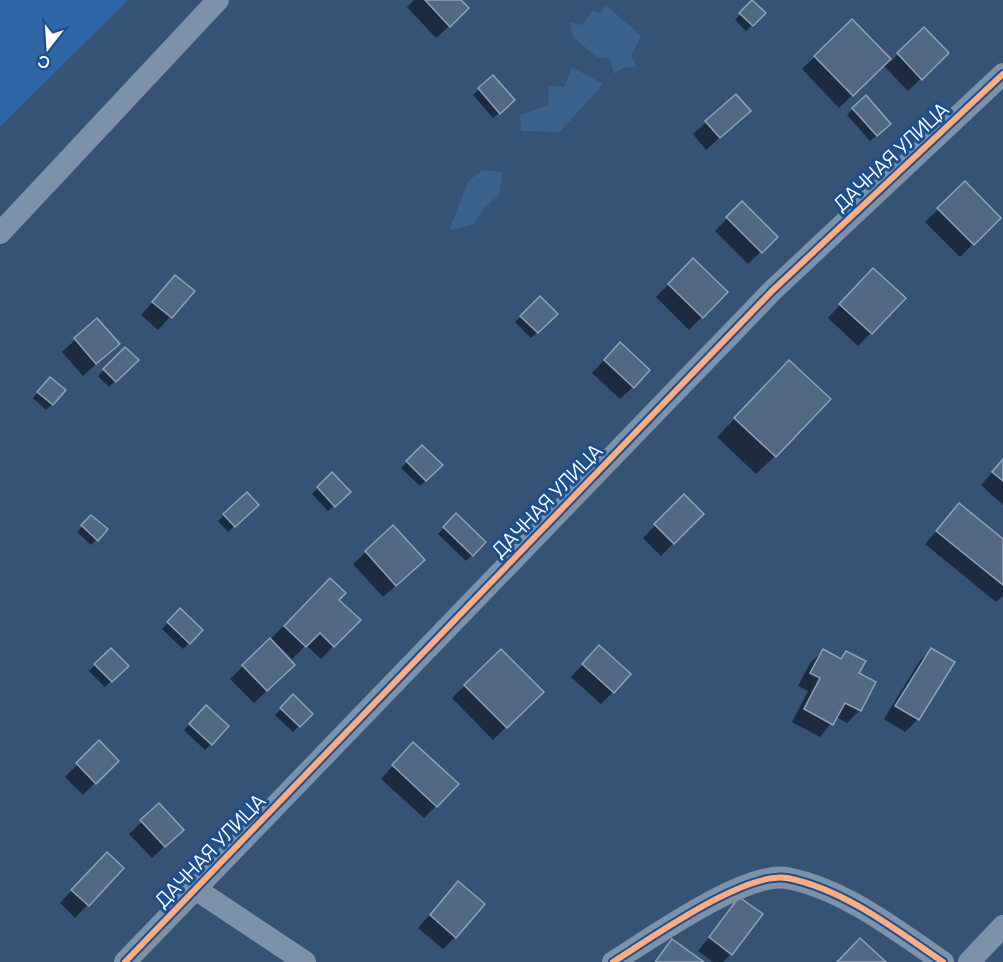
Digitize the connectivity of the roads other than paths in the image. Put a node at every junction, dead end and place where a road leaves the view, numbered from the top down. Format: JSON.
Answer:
{"nodes":[{"id":1,"x":218,"y":0,"type":"edge"},
{"id":2,"x":1003,"y":74,"type":"edge"},
{"id":3,"x":0,"y":233,"type":"edge"},
{"id":4,"x":197,"y":890,"type":"junction"},
{"id":5,"x":1003,"y":926,"type":"edge"},
{"id":6,"x":125,"y":962,"type":"edge"},
{"id":7,"x":305,"y":962,"type":"edge"},
{"id":8,"x":613,"y":962,"type":"edge"},
{"id":9,"x":943,"y":962,"type":"edge"},
{"id":10,"x":969,"y":962,"type":"edge"}],
"edges":[{"from":1,"to":3,"type":"street"},
{"from":2,"to":4,"type":"street","name":"ДАЧНАЯ УЛИЦА"},
{"from":4,"to":6,"type":"street","name":"ДАЧНАЯ УЛИЦА"},
{"from":4,"to":7,"type":"street"},
{"from":5,"to":10,"type":"street"},
{"from":8,"to":9,"type":"street"}]}
